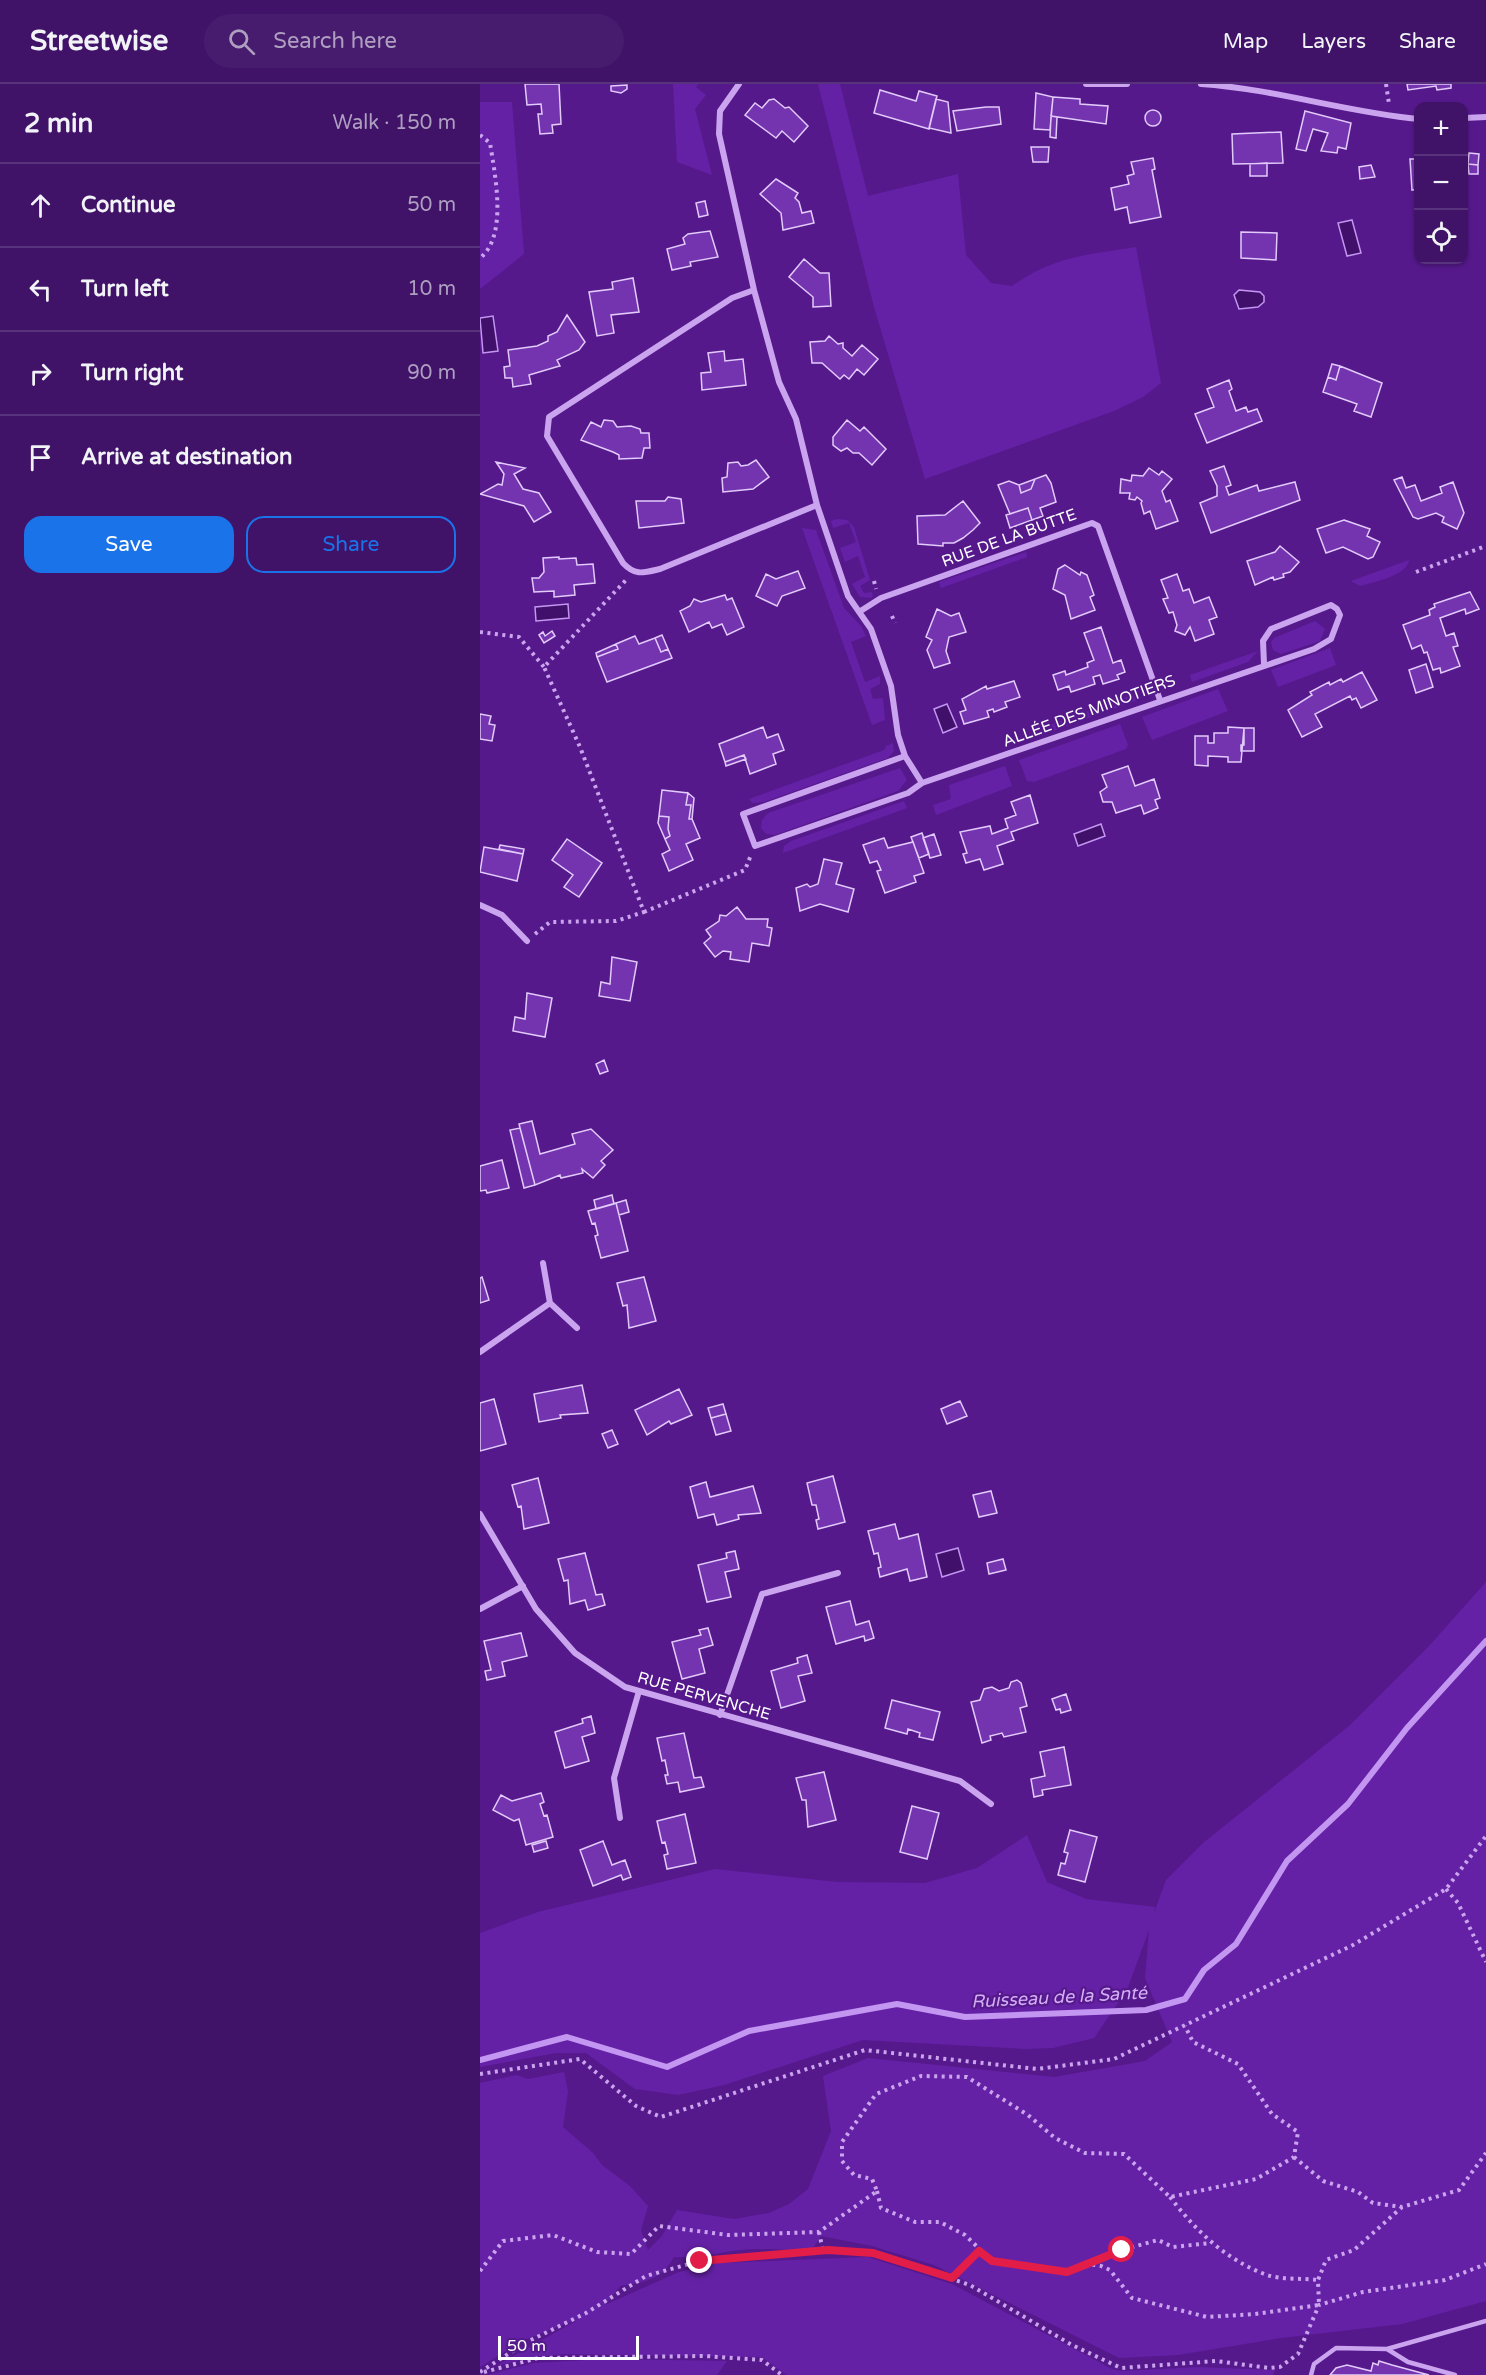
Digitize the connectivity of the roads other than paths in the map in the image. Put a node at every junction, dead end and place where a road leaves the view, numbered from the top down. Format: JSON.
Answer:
{"nodes":[{"id":1,"x":739,"y":84,"type":"edge"},
{"id":2,"x":1086,"y":84,"type":"edge"},
{"id":3,"x":1127,"y":84,"type":"edge"},
{"id":4,"x":1201,"y":84,"type":"edge"},
{"id":5,"x":1486,"y":117,"type":"edge"},
{"id":6,"x":1468,"y":118,"type":"edge"},
{"id":7,"x":1414,"y":119,"type":"edge"},
{"id":8,"x":753,"y":290,"type":"junction"},
{"id":9,"x":817,"y":505,"type":"junction"},
{"id":10,"x":860,"y":612,"type":"junction"},
{"id":11,"x":1264,"y":664,"type":"junction"},
{"id":12,"x":1160,"y":700,"type":"junction"},
{"id":13,"x":905,"y":756,"type":"junction"},
{"id":14,"x":922,"y":783,"type":"junction"},
{"id":15,"x":480,"y":905,"type":"edge"},
{"id":16,"x":527,"y":941,"type":"road end"},
{"id":17,"x":543,"y":1263,"type":"dead end"},
{"id":18,"x":550,"y":1303,"type":"junction"},
{"id":19,"x":577,"y":1328,"type":"dead end"},
{"id":20,"x":480,"y":1352,"type":"edge"},
{"id":21,"x":480,"y":1514,"type":"edge"},
{"id":22,"x":838,"y":1573,"type":"dead end"},
{"id":23,"x":523,"y":1587,"type":"junction"},
{"id":24,"x":480,"y":1609,"type":"edge"},
{"id":25,"x":639,"y":1692,"type":"junction"},
{"id":26,"x":720,"y":1715,"type":"junction"},
{"id":27,"x":991,"y":1804,"type":"dead end"},
{"id":28,"x":620,"y":1818,"type":"dead end"},
{"id":29,"x":1486,"y":2321,"type":"edge"},
{"id":30,"x":1387,"y":2349,"type":"junction"},
{"id":31,"x":1311,"y":2375,"type":"edge"},
{"id":32,"x":1455,"y":2375,"type":"edge"}],
"edges":[{"from":1,"to":8,"type":"street"},
{"from":2,"to":3,"type":"street"},
{"from":4,"to":7,"type":"street"},
{"from":5,"to":6,"type":"street"},
{"from":8,"to":9,"type":"street"},
{"from":8,"to":9,"type":"street"},
{"from":9,"to":10,"type":"street"},
{"from":10,"to":12,"type":"street","name":"RUE DE LA BUTTE"},
{"from":10,"to":13,"type":"street"},
{"from":11,"to":11,"type":"street","name":"ALLÉE DES MINOTIERS"},
{"from":11,"to":12,"type":"street","name":"ALLÉE DES MINOTIERS"},
{"from":12,"to":14,"type":"street","name":"ALLÉE DES MINOTIERS"},
{"from":13,"to":14,"type":"street"},
{"from":13,"to":14,"type":"street","name":"ALLÉE DES MINOTIERS"},
{"from":15,"to":16,"type":"street"},
{"from":17,"to":18,"type":"street"},
{"from":18,"to":19,"type":"street"},
{"from":18,"to":20,"type":"street"},
{"from":21,"to":23,"type":"street","name":"RUE PERVENCHE"},
{"from":22,"to":26,"type":"street"},
{"from":23,"to":24,"type":"street"},
{"from":23,"to":25,"type":"street","name":"RUE PERVENCHE"},
{"from":25,"to":26,"type":"street","name":"RUE PERVENCHE"},
{"from":25,"to":28,"type":"street"},
{"from":26,"to":27,"type":"street","name":"RUE PERVENCHE"},
{"from":29,"to":30,"type":"lane"},
{"from":30,"to":31,"type":"lane"},
{"from":30,"to":32,"type":"lane"}]}
